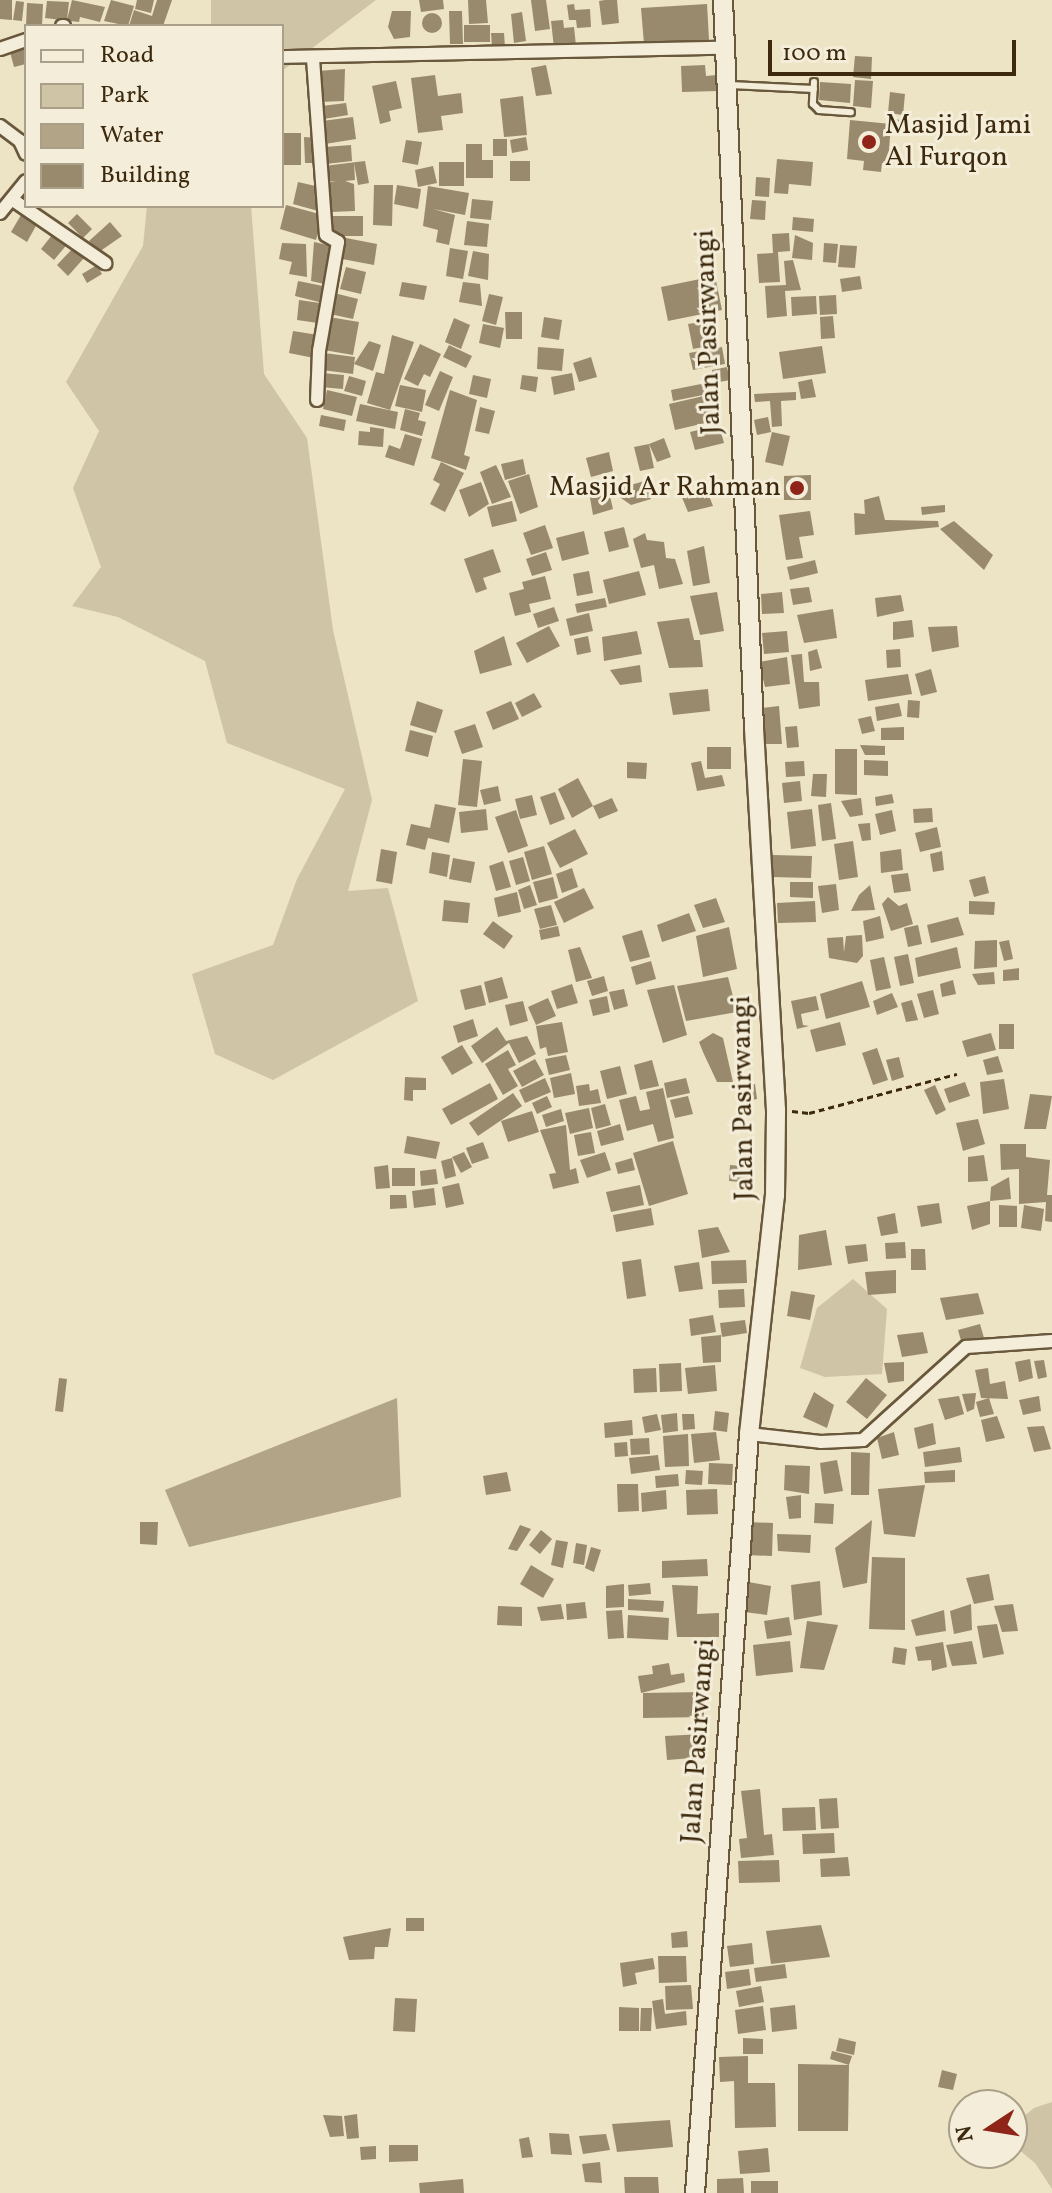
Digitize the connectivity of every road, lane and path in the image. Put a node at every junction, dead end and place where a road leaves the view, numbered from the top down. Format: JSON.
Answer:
{"nodes":[{"id":1,"x":723,"y":0,"type":"edge"},
{"id":2,"x":24,"y":41,"type":"edge"},
{"id":3,"x":725,"y":48,"type":"junction"},
{"id":4,"x":0,"y":49,"type":"edge"},
{"id":5,"x":284,"y":57,"type":"edge"},
{"id":6,"x":313,"y":59,"type":"junction"},
{"id":7,"x":726,"y":85,"type":"junction"},
{"id":8,"x":851,"y":112,"type":"dead end"},
{"id":9,"x":0,"y":126,"type":"edge"},
{"id":10,"x":24,"y":150,"type":"edge"},
{"id":11,"x":24,"y":184,"type":"edge"},
{"id":12,"x":13,"y":200,"type":"junction"},
{"id":13,"x":24,"y":208,"type":"edge"},
{"id":14,"x":25,"y":208,"type":"edge"},
{"id":15,"x":0,"y":213,"type":"edge"},
{"id":16,"x":105,"y":263,"type":"dead end"},
{"id":17,"x":317,"y":400,"type":"dead end"},
{"id":18,"x":957,"y":1074,"type":"dead end"},
{"id":19,"x":776,"y":1110,"type":"junction"},
{"id":20,"x":1052,"y":1341,"type":"edge"},
{"id":21,"x":749,"y":1434,"type":"junction"},
{"id":22,"x":695,"y":2193,"type":"edge"}],
"edges":[{"from":1,"to":3,"type":"street","name":"Jalan Pasirwangi"},
{"from":2,"to":4,"type":"street"},
{"from":3,"to":6,"type":"street"},
{"from":3,"to":7,"type":"street","name":"Jalan Pasirwangi"},
{"from":5,"to":6,"type":"street"},
{"from":6,"to":17,"type":"street"},
{"from":7,"to":8,"type":"lane"},
{"from":7,"to":19,"type":"street","name":"Jalan Pasirwangi"},
{"from":9,"to":10,"type":"street"},
{"from":11,"to":12,"type":"street"},
{"from":12,"to":13,"type":"street"},
{"from":12,"to":15,"type":"street"},
{"from":14,"to":16,"type":"street"},
{"from":18,"to":19,"type":"path"},
{"from":19,"to":21,"type":"street","name":"Jalan Pasirwangi"},
{"from":20,"to":21,"type":"street"},
{"from":21,"to":22,"type":"street","name":"Jalan Pasirwangi"}]}
